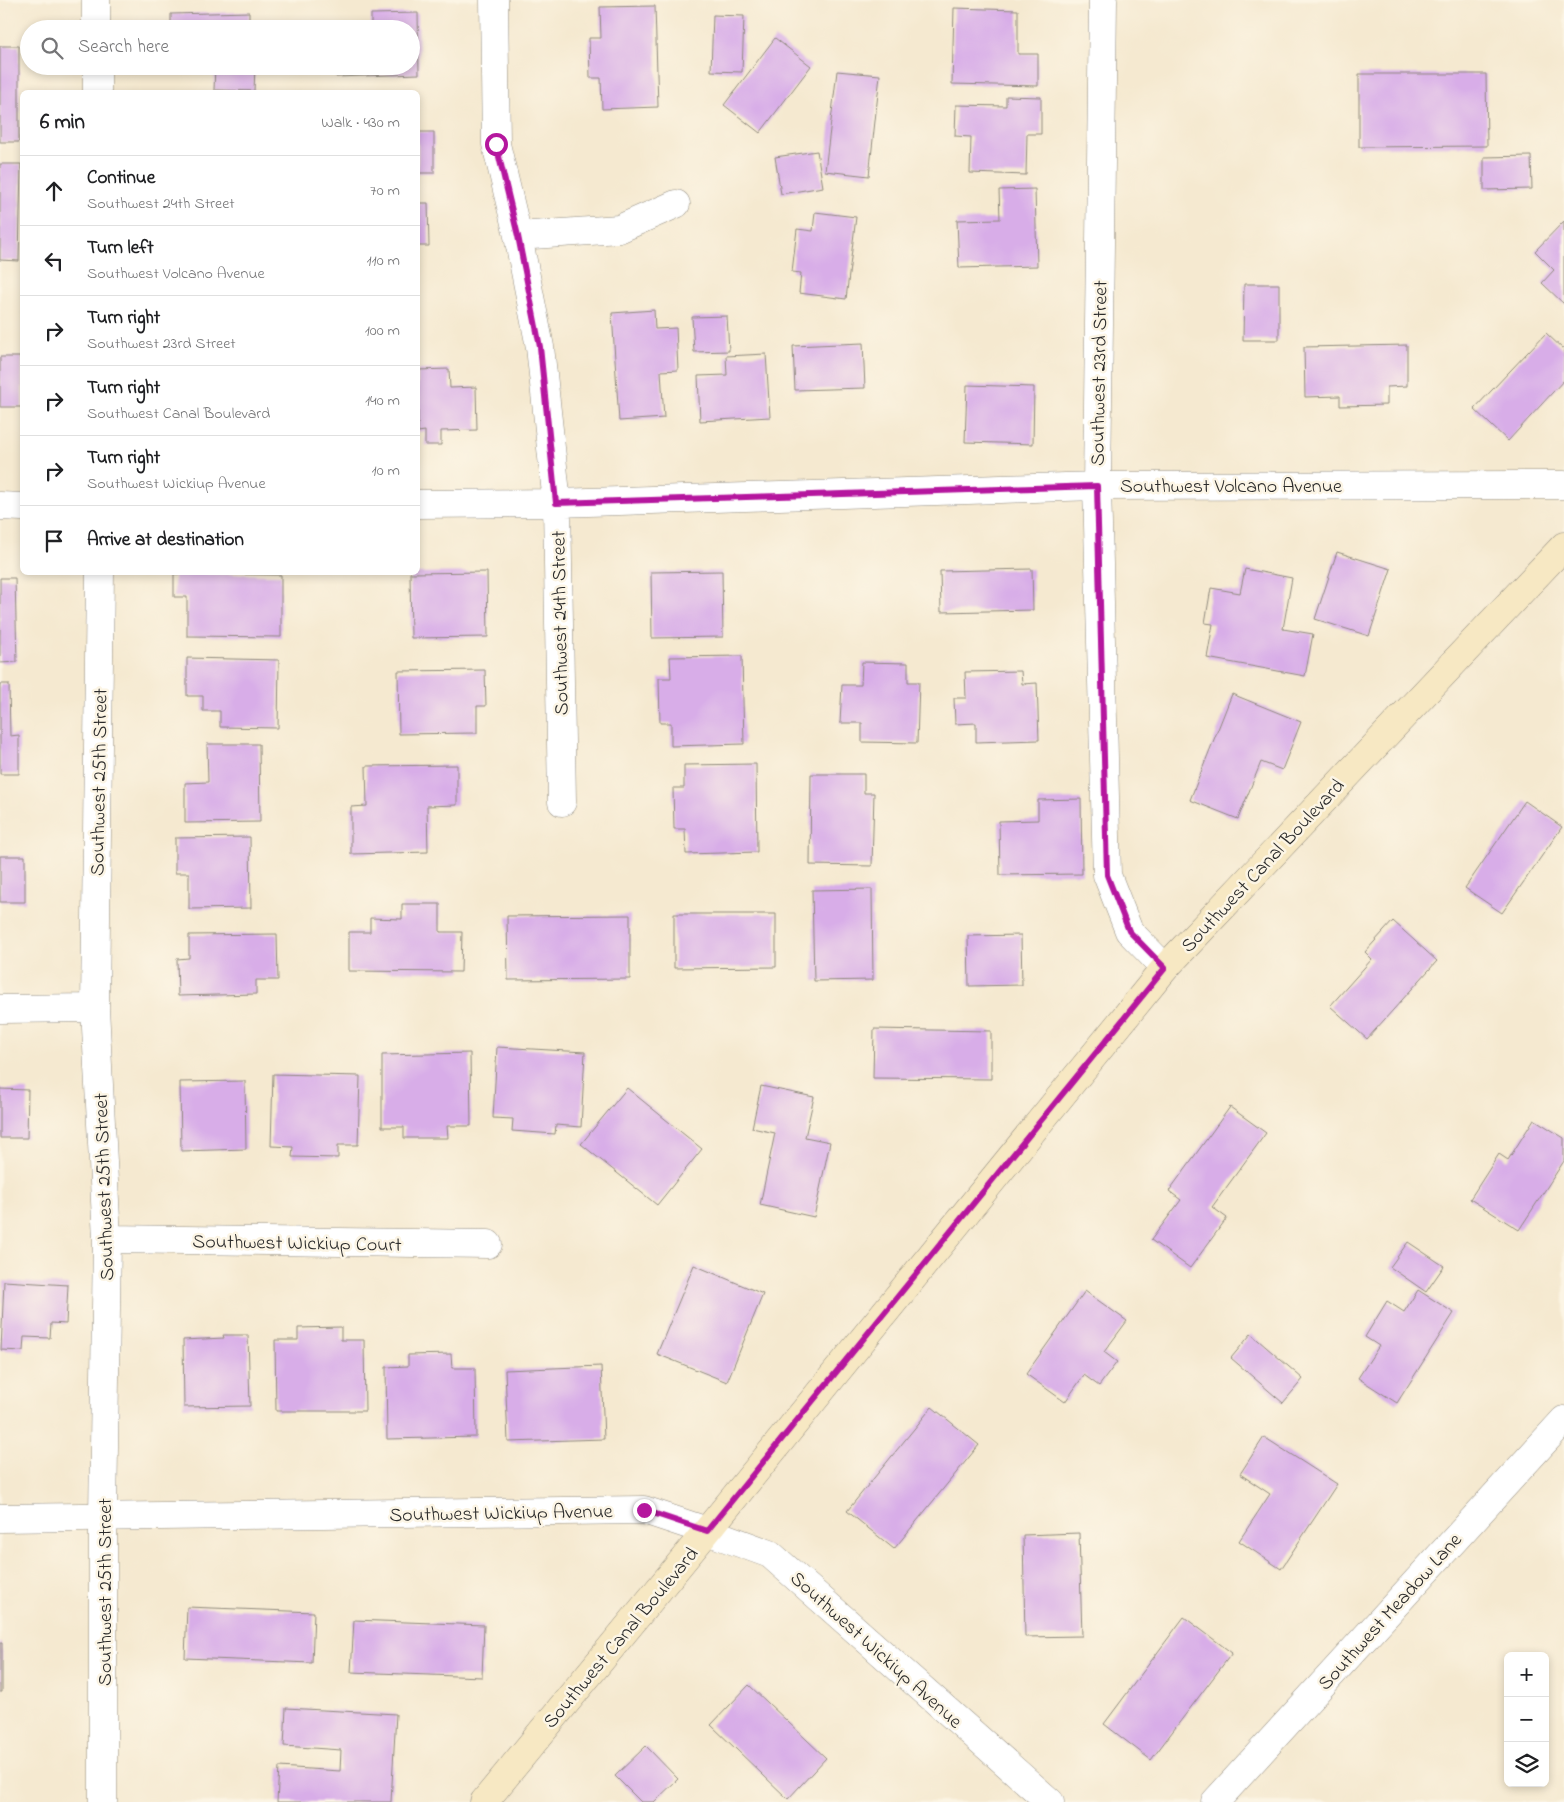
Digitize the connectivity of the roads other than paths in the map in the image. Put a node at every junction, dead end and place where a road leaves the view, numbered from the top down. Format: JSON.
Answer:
{"nodes":[{"id":1,"x":96,"y":0,"type":"edge"},
{"id":2,"x":494,"y":0,"type":"edge"},
{"id":3,"x":1103,"y":0,"type":"edge"},
{"id":4,"x":96,"y":20,"type":"edge"},
{"id":5,"x":97,"y":75,"type":"edge"},
{"id":6,"x":97,"y":90,"type":"edge"},
{"id":7,"x":676,"y":204,"type":"dead end"},
{"id":8,"x":518,"y":236,"type":"junction"},
{"id":9,"x":1564,"y":485,"type":"edge"},
{"id":10,"x":1097,"y":486,"type":"junction"},
{"id":11,"x":556,"y":503,"type":"junction"},
{"id":12,"x":420,"y":504,"type":"edge"},
{"id":13,"x":0,"y":506,"type":"edge"},
{"id":14,"x":20,"y":507,"type":"edge"},
{"id":15,"x":1564,"y":546,"type":"edge"},
{"id":16,"x":100,"y":575,"type":"edge"},
{"id":17,"x":562,"y":802,"type":"dead end"},
{"id":18,"x":1165,"y":968,"type":"junction"},
{"id":19,"x":95,"y":1008,"type":"junction"},
{"id":20,"x":0,"y":1010,"type":"edge"},
{"id":21,"x":107,"y":1239,"type":"junction"},
{"id":22,"x":488,"y":1244,"type":"dead end"},
{"id":23,"x":1564,"y":1420,"type":"edge"},
{"id":24,"x":104,"y":1517,"type":"junction"},
{"id":25,"x":0,"y":1518,"type":"edge"},
{"id":26,"x":707,"y":1531,"type":"junction"},
{"id":27,"x":104,"y":1802,"type":"edge"},
{"id":28,"x":484,"y":1802,"type":"edge"},
{"id":29,"x":1050,"y":1802,"type":"edge"},
{"id":30,"x":1215,"y":1802,"type":"edge"}],
"edges":[{"from":1,"to":4,"type":"street"},
{"from":2,"to":8,"type":"street","name":"Southwest 24th Street"},
{"from":3,"to":10,"type":"street","name":"Southwest 23rd Street"},
{"from":5,"to":6,"type":"street"},
{"from":7,"to":8,"type":"street"},
{"from":8,"to":11,"type":"street","name":"Southwest 24th Street"},
{"from":9,"to":10,"type":"street","name":"Southwest Volcano Avenue"},
{"from":10,"to":11,"type":"street","name":"Southwest Volcano Avenue"},
{"from":10,"to":18,"type":"street","name":"Southwest 23rd Street"},
{"from":11,"to":12,"type":"street","name":"Southwest Volcano Avenue"},
{"from":11,"to":17,"type":"street","name":"Southwest 24th Street"},
{"from":13,"to":14,"type":"street"},
{"from":15,"to":18,"type":"main road","name":"Southwest Canal Boulevard"},
{"from":16,"to":19,"type":"street","name":"Southwest 25th Street"},
{"from":18,"to":26,"type":"main road","name":"Southwest Canal Boulevard"},
{"from":19,"to":20,"type":"street"},
{"from":19,"to":21,"type":"street","name":"Southwest 25th Street"},
{"from":21,"to":22,"type":"street","name":"Southwest Wickiup Court"},
{"from":21,"to":24,"type":"street","name":"Southwest 25th Street"},
{"from":23,"to":30,"type":"street","name":"Southwest Meadow Lane"},
{"from":24,"to":25,"type":"street","name":"Southwest Wickiup Avenue"},
{"from":24,"to":26,"type":"street","name":"Southwest Wickiup Avenue"},
{"from":24,"to":27,"type":"street","name":"Southwest 25th Street"},
{"from":26,"to":28,"type":"main road","name":"Southwest Canal Boulevard"},
{"from":26,"to":29,"type":"street","name":"Southwest Wickiup Avenue"}]}
